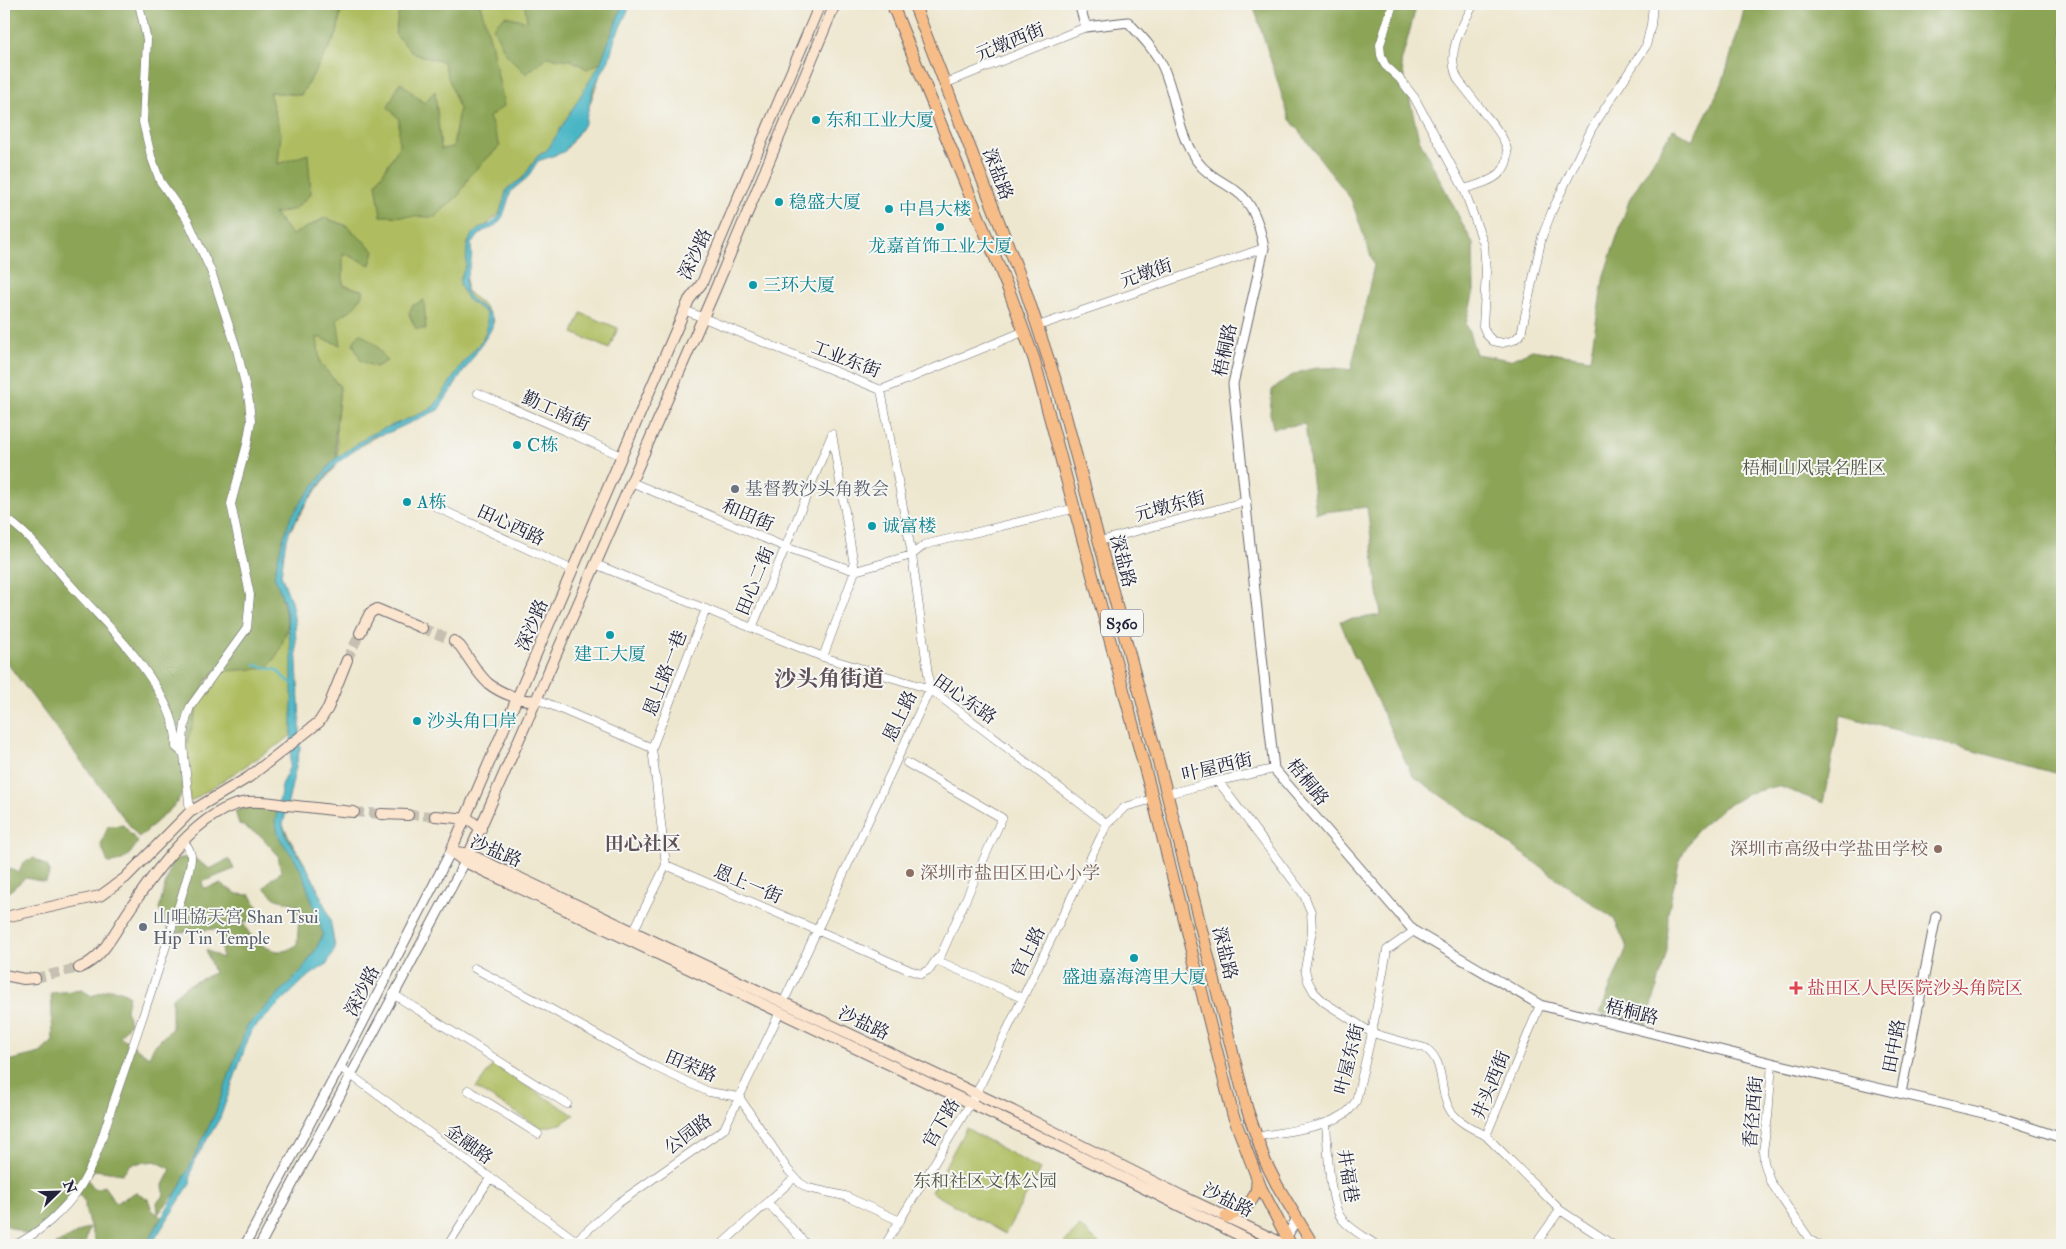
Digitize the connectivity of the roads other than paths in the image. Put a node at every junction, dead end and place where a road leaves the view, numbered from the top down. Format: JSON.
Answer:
{"nodes":[{"id":1,"x":139,"y":4,"type":"edge"},
{"id":2,"x":820,"y":4,"type":"edge"},
{"id":3,"x":835,"y":4,"type":"edge"},
{"id":4,"x":914,"y":4,"type":"edge"},
{"id":5,"x":1079,"y":4,"type":"edge"},
{"id":6,"x":1393,"y":4,"type":"edge"},
{"id":7,"x":1474,"y":4,"type":"edge"},
{"id":8,"x":1653,"y":4,"type":"edge"},
{"id":9,"x":892,"y":6,"type":"edge"},
{"id":10,"x":1086,"y":27,"type":"junction"},
{"id":11,"x":944,"y":84,"type":"junction"},
{"id":12,"x":1464,"y":189,"type":"junction"},
{"id":13,"x":1264,"y":248,"type":"junction"},
{"id":14,"x":684,"y":310,"type":"junction"},
{"id":15,"x":701,"y":318,"type":"junction"},
{"id":16,"x":1038,"y":326,"type":"junction"},
{"id":17,"x":1025,"y":331,"type":"junction"},
{"id":18,"x":881,"y":390,"type":"junction"},
{"id":19,"x":478,"y":393,"type":"dead end"},
{"id":20,"x":622,"y":456,"type":"junction"},
{"id":21,"x":630,"y":482,"type":"junction"},
{"id":22,"x":1247,"y":501,"type":"junction"},
{"id":23,"x":436,"y":507,"type":"dead end"},
{"id":24,"x":1076,"y":508,"type":"junction"},
{"id":25,"x":4,"y":517,"type":"edge"},
{"id":26,"x":1100,"y":541,"type":"junction"},
{"id":27,"x":1085,"y":545,"type":"junction"},
{"id":28,"x":785,"y":547,"type":"junction"},
{"id":29,"x":912,"y":555,"type":"junction"},
{"id":30,"x":596,"y":564,"type":"junction"},
{"id":31,"x":573,"y":570,"type":"junction"},
{"id":32,"x":855,"y":571,"type":"junction"},
{"id":33,"x":706,"y":609,"type":"junction"},
{"id":34,"x":422,"y":628,"type":"tunnel mouth"},
{"id":35,"x":752,"y":628,"type":"junction"},
{"id":36,"x":360,"y":633,"type":"tunnel mouth"},
{"id":37,"x":454,"y":641,"type":"tunnel mouth"},
{"id":38,"x":823,"y":657,"type":"junction"},
{"id":39,"x":347,"y":660,"type":"tunnel mouth"},
{"id":40,"x":930,"y":689,"type":"junction"},
{"id":41,"x":518,"y":698,"type":"junction"},
{"id":42,"x":538,"y":698,"type":"junction"},
{"id":43,"x":652,"y":748,"type":"junction"},
{"id":44,"x":184,"y":754,"type":"junction"},
{"id":45,"x":907,"y":763,"type":"dead end"},
{"id":46,"x":1274,"y":769,"type":"junction"},
{"id":47,"x":1218,"y":781,"type":"junction"},
{"id":48,"x":1167,"y":794,"type":"junction"},
{"id":49,"x":1153,"y":798,"type":"junction"},
{"id":50,"x":190,"y":812,"type":"junction"},
{"id":51,"x":354,"y":812,"type":"tunnel mouth"},
{"id":52,"x":381,"y":814,"type":"tunnel mouth"},
{"id":53,"x":408,"y":815,"type":"tunnel mouth"},
{"id":54,"x":435,"y":816,"type":"tunnel mouth"},
{"id":55,"x":465,"y":819,"type":"junction"},
{"id":56,"x":1107,"y":824,"type":"junction"},
{"id":57,"x":481,"y":829,"type":"junction"},
{"id":58,"x":183,"y":841,"type":"junction"},
{"id":59,"x":450,"y":851,"type":"junction"},
{"id":60,"x":467,"y":858,"type":"junction"},
{"id":61,"x":666,"y":865,"type":"junction"},
{"id":62,"x":1936,"y":916,"type":"dead end"},
{"id":63,"x":5,"y":917,"type":"edge"},
{"id":64,"x":817,"y":930,"type":"junction"},
{"id":65,"x":1414,"y":931,"type":"junction"},
{"id":66,"x":633,"y":932,"type":"junction"},
{"id":67,"x":936,"y":960,"type":"junction"},
{"id":68,"x":79,"y":968,"type":"tunnel mouth"},
{"id":69,"x":474,"y":968,"type":"dead end"},
{"id":70,"x":4,"y":974,"type":"edge"},
{"id":71,"x":35,"y":978,"type":"tunnel mouth"},
{"id":72,"x":394,"y":994,"type":"junction"},
{"id":73,"x":1022,"y":998,"type":"junction"},
{"id":74,"x":1540,"y":1005,"type":"junction"},
{"id":75,"x":782,"y":1007,"type":"junction"},
{"id":76,"x":1372,"y":1033,"type":"junction"},
{"id":77,"x":1772,"y":1064,"type":"junction"},
{"id":78,"x":340,"y":1067,"type":"junction"},
{"id":79,"x":352,"y":1075,"type":"junction"},
{"id":80,"x":468,"y":1090,"type":"dead end"},
{"id":81,"x":1900,"y":1093,"type":"junction"},
{"id":82,"x":738,"y":1097,"type":"junction"},
{"id":83,"x":974,"y":1099,"type":"junction"},
{"id":84,"x":567,"y":1104,"type":"dead end"},
{"id":85,"x":1326,"y":1123,"type":"junction"},
{"id":86,"x":538,"y":1134,"type":"dead end"},
{"id":87,"x":1486,"y":1136,"type":"junction"},
{"id":88,"x":1256,"y":1137,"type":"junction"},
{"id":89,"x":2062,"y":1138,"type":"edge"},
{"id":90,"x":1254,"y":1172,"type":"junction"},
{"id":91,"x":490,"y":1178,"type":"junction"},
{"id":92,"x":794,"y":1178,"type":"junction"},
{"id":93,"x":767,"y":1202,"type":"junction"},
{"id":94,"x":1560,"y":1210,"type":"junction"},
{"id":95,"x":1226,"y":1217,"type":"junction"},
{"id":96,"x":1296,"y":1220,"type":"junction"},
{"id":97,"x":900,"y":1221,"type":"junction"},
{"id":98,"x":575,"y":1243,"type":"edge"},
{"id":99,"x":1286,"y":1243,"type":"edge"},
{"id":100,"x":1808,"y":1243,"type":"edge"},
{"id":101,"x":15,"y":1245,"type":"edge"},
{"id":102,"x":245,"y":1245,"type":"edge"},
{"id":103,"x":260,"y":1245,"type":"edge"},
{"id":104,"x":448,"y":1245,"type":"edge"},
{"id":105,"x":721,"y":1245,"type":"edge"},
{"id":106,"x":807,"y":1245,"type":"edge"},
{"id":107,"x":885,"y":1245,"type":"edge"},
{"id":108,"x":1259,"y":1245,"type":"edge"},
{"id":109,"x":1313,"y":1245,"type":"edge"},
{"id":110,"x":1376,"y":1245,"type":"edge"},
{"id":111,"x":1536,"y":1245,"type":"edge"},
{"id":112,"x":1613,"y":1245,"type":"edge"},
{"id":113,"x":1819,"y":1245,"type":"edge"}],
"edges":[{"from":1,"to":44,"type":"street"},
{"from":2,"to":14,"type":"main road","name":"深沙路"},
{"from":3,"to":15,"type":"main road","name":"深沙路"},
{"from":4,"to":11,"type":"main road","name":"深盐路","number":"S360"},
{"from":5,"to":10,"type":"street"},
{"from":6,"to":12,"type":"street"},
{"from":7,"to":12,"type":"street"},
{"from":8,"to":12,"type":"street"},
{"from":9,"to":17,"type":"main road","name":"深盐路","number":"S360"},
{"from":10,"to":11,"type":"street","name":"元墩西街"},
{"from":10,"to":13,"type":"street","name":"梧桐路"},
{"from":11,"to":16,"type":"main road","name":"深盐路","number":"S360"},
{"from":13,"to":16,"type":"street","name":"元墩街"},
{"from":13,"to":22,"type":"street","name":"梧桐路"},
{"from":14,"to":15,"type":"street","name":"工业东街"},
{"from":14,"to":20,"type":"main road","name":"深沙路"},
{"from":15,"to":18,"type":"street","name":"工业东街"},
{"from":15,"to":21,"type":"main road","name":"深沙路"},
{"from":16,"to":26,"type":"main road","name":"深盐路","number":"S360"},
{"from":17,"to":18,"type":"street","name":"工业东街"},
{"from":17,"to":24,"type":"main road","name":"深盐路","number":"S360"},
{"from":18,"to":29,"type":"street","name":"恩上路"},
{"from":19,"to":20,"type":"street","name":"勤工南街"},
{"from":20,"to":31,"type":"main road","name":"深沙路"},
{"from":21,"to":28,"type":"street","name":"和田街"},
{"from":21,"to":30,"type":"main road","name":"深沙路"},
{"from":22,"to":26,"type":"street","name":"元墩东街"},
{"from":22,"to":46,"type":"street","name":"梧桐路"},
{"from":23,"to":31,"type":"street","name":"田心西路"},
{"from":24,"to":27,"type":"main road","name":"深盐路","number":"S360"},
{"from":24,"to":29,"type":"street"},
{"from":25,"to":44,"type":"street"},
{"from":26,"to":27,"type":"main road"},
{"from":26,"to":48,"type":"main road","name":"深盐路","number":"S360"},
{"from":27,"to":49,"type":"main road","name":"深盐路","number":"S360"},
{"from":28,"to":32,"type":"street","name":"和田街"},
{"from":28,"to":32,"type":"street","name":"田心二街"},
{"from":28,"to":35,"type":"street","name":"田心二街"},
{"from":29,"to":32,"type":"street"},
{"from":29,"to":40,"type":"street","name":"恩上路"},
{"from":30,"to":33,"type":"street","name":"田心东路"},
{"from":30,"to":42,"type":"main road","name":"深沙路"},
{"from":31,"to":41,"type":"main road","name":"深沙路"},
{"from":32,"to":38,"type":"street"},
{"from":33,"to":35,"type":"street","name":"田心东路"},
{"from":33,"to":43,"type":"street","name":"恩上路一巷"},
{"from":34,"to":36,"type":"main road"},
{"from":35,"to":38,"type":"street","name":"田心东路"},
{"from":37,"to":41,"type":"main road"},
{"from":38,"to":40,"type":"street","name":"田心东路"},
{"from":39,"to":50,"type":"main road"},
{"from":40,"to":56,"type":"street","name":"田心东路"},
{"from":40,"to":64,"type":"street","name":"恩上路"},
{"from":41,"to":42,"type":"main road"},
{"from":41,"to":55,"type":"main road","name":"深沙路"},
{"from":42,"to":43,"type":"street"},
{"from":42,"to":57,"type":"main road","name":"深沙路"},
{"from":43,"to":61,"type":"street","name":"恩上路一巷"},
{"from":44,"to":50,"type":"street"},
{"from":45,"to":67,"type":"street"},
{"from":46,"to":47,"type":"street","name":"叶屋西街"},
{"from":46,"to":65,"type":"street","name":"梧桐路"},
{"from":47,"to":48,"type":"street","name":"叶屋西街"},
{"from":47,"to":76,"type":"street"},
{"from":48,"to":88,"type":"main road","name":"深盐路","number":"S360"},
{"from":49,"to":56,"type":"street"},
{"from":49,"to":90,"type":"main road","name":"深盐路","number":"S360"},
{"from":50,"to":63,"type":"main road"},
{"from":51,"to":58,"type":"main road"},
{"from":52,"to":53,"type":"main road"},
{"from":54,"to":55,"type":"main road"},
{"from":55,"to":57,"type":"main road"},
{"from":55,"to":59,"type":"main road","name":"深沙路"},
{"from":56,"to":73,"type":"street","name":"官上路"},
{"from":57,"to":60,"type":"main road","name":"深沙路"},
{"from":58,"to":68,"type":"main road"},
{"from":58,"to":101,"type":"street"},
{"from":59,"to":60,"type":"main road","name":"沙盐路"},
{"from":59,"to":78,"type":"street","name":"深沙路"},
{"from":60,"to":66,"type":"main road","name":"沙盐路"},
{"from":60,"to":72,"type":"street","name":"深沙路"},
{"from":60,"to":75,"type":"main road","name":"沙盐路"},
{"from":61,"to":64,"type":"street","name":"恩上一街"},
{"from":61,"to":66,"type":"street"},
{"from":62,"to":81,"type":"street","name":"田中路"},
{"from":64,"to":67,"type":"street","name":"恩上一街"},
{"from":64,"to":75,"type":"street","name":"恩上路"},
{"from":65,"to":74,"type":"street","name":"梧桐路"},
{"from":65,"to":76,"type":"street","name":"叶屋东街"},
{"from":66,"to":75,"type":"main road","name":"沙盐路"},
{"from":67,"to":73,"type":"street"},
{"from":69,"to":82,"type":"street","name":"田荣路"},
{"from":70,"to":71,"type":"main road"},
{"from":72,"to":79,"type":"street","name":"深沙路"},
{"from":72,"to":84,"type":"street"},
{"from":73,"to":83,"type":"street","name":"官上路"},
{"from":74,"to":77,"type":"street","name":"梧桐路"},
{"from":74,"to":87,"type":"street","name":"井头西街"},
{"from":75,"to":82,"type":"street","name":"公园路"},
{"from":75,"to":83,"type":"main road","name":"沙盐路"},
{"from":76,"to":85,"type":"street","name":"叶屋东街"},
{"from":76,"to":87,"type":"street"},
{"from":77,"to":81,"type":"street","name":"梧桐路"},
{"from":77,"to":100,"type":"street","name":"香径西街"},
{"from":78,"to":79,"type":"street","name":"金融路"},
{"from":78,"to":102,"type":"street","name":"深沙路"},
{"from":79,"to":91,"type":"street","name":"金融路"},
{"from":79,"to":103,"type":"street","name":"深沙路"},
{"from":80,"to":86,"type":"street"},
{"from":81,"to":89,"type":"street","name":"梧桐路"},
{"from":82,"to":92,"type":"street"},
{"from":82,"to":98,"type":"street","name":"公园路"},
{"from":83,"to":95,"type":"main road","name":"沙盐路"},
{"from":83,"to":97,"type":"street","name":"官下路"},
{"from":83,"to":108,"type":"main road","name":"沙盐路"},
{"from":85,"to":88,"type":"street","name":"叶屋东街"},
{"from":85,"to":110,"type":"street","name":"井福巷"},
{"from":87,"to":94,"type":"street","name":"井头西街"},
{"from":88,"to":96,"type":"main road","name":"深盐路","number":"S360"},
{"from":90,"to":95,"type":"main road"},
{"from":90,"to":99,"type":"main road","name":"深盐路","number":"S360"},
{"from":91,"to":98,"type":"street","name":"金融路"},
{"from":91,"to":104,"type":"street"},
{"from":92,"to":93,"type":"street"},
{"from":92,"to":97,"type":"street"},
{"from":93,"to":105,"type":"street"},
{"from":93,"to":106,"type":"street"},
{"from":94,"to":111,"type":"street"},
{"from":94,"to":112,"type":"street","name":"井头西街"},
{"from":95,"to":99,"type":"main road","name":"沙盐路"},
{"from":96,"to":99,"type":"street"},
{"from":96,"to":109,"type":"main road","name":"深盐路","number":"S360"},
{"from":97,"to":107,"type":"street","name":"官下路"},
{"from":100,"to":113,"type":"street"}]}
